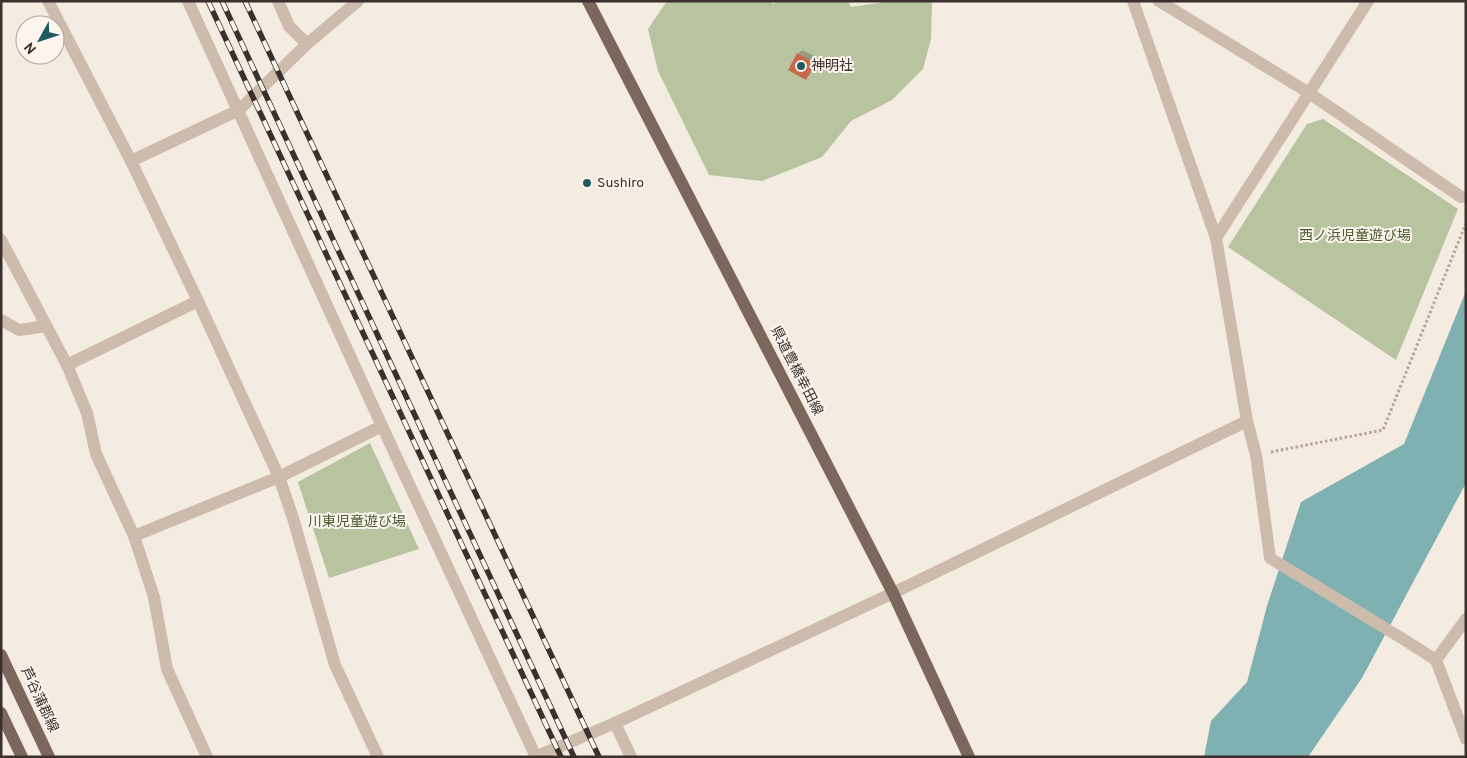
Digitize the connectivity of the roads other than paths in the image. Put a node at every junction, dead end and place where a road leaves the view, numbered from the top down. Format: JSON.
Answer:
{"nodes":[{"id":1,"x":48,"y":1,"type":"edge"},
{"id":2,"x":188,"y":1,"type":"edge"},
{"id":3,"x":278,"y":1,"type":"edge"},
{"id":4,"x":358,"y":1,"type":"edge"},
{"id":5,"x":588,"y":1,"type":"edge"},
{"id":6,"x":1133,"y":1,"type":"edge"},
{"id":7,"x":1159,"y":1,"type":"edge"},
{"id":8,"x":1368,"y":1,"type":"edge"},
{"id":9,"x":307,"y":44,"type":"junction"},
{"id":10,"x":1309,"y":93,"type":"junction"},
{"id":11,"x":239,"y":110,"type":"junction"},
{"id":12,"x":132,"y":161,"type":"junction"},
{"id":13,"x":1461,"y":197,"type":"dead end"},
{"id":14,"x":1216,"y":238,"type":"junction"},
{"id":15,"x":1,"y":240,"type":"edge"},
{"id":16,"x":198,"y":301,"type":"junction"},
{"id":17,"x":1,"y":320,"type":"edge"},
{"id":18,"x":46,"y":326,"type":"junction"},
{"id":19,"x":67,"y":365,"type":"junction"},
{"id":20,"x":1247,"y":421,"type":"junction"},
{"id":21,"x":382,"y":426,"type":"junction"},
{"id":22,"x":279,"y":477,"type":"junction"},
{"id":23,"x":134,"y":536,"type":"junction"},
{"id":24,"x":893,"y":593,"type":"junction"},
{"id":25,"x":1466,"y":619,"type":"edge"},
{"id":26,"x":1,"y":655,"type":"edge"},
{"id":27,"x":1436,"y":660,"type":"junction"},
{"id":28,"x":1,"y":713,"type":"edge"},
{"id":29,"x":615,"y":723,"type":"junction"},
{"id":30,"x":1466,"y":739,"type":"edge"},
{"id":31,"x":22,"y":757,"type":"edge"},
{"id":32,"x":49,"y":757,"type":"edge"},
{"id":33,"x":207,"y":757,"type":"edge"},
{"id":34,"x":378,"y":757,"type":"edge"},
{"id":35,"x":536,"y":757,"type":"edge"},
{"id":36,"x":631,"y":757,"type":"edge"},
{"id":37,"x":969,"y":757,"type":"edge"}],
"edges":[{"from":1,"to":12,"type":"street"},
{"from":2,"to":11,"type":"street"},
{"from":3,"to":9,"type":"street"},
{"from":4,"to":9,"type":"street"},
{"from":5,"to":24,"type":"main road","name":"県道豊橋幸田線"},
{"from":6,"to":14,"type":"street"},
{"from":7,"to":10,"type":"street"},
{"from":8,"to":10,"type":"street"},
{"from":9,"to":11,"type":"street"},
{"from":10,"to":13,"type":"street"},
{"from":10,"to":14,"type":"street"},
{"from":11,"to":12,"type":"street"},
{"from":11,"to":21,"type":"street"},
{"from":12,"to":16,"type":"street"},
{"from":14,"to":20,"type":"street"},
{"from":15,"to":18,"type":"street"},
{"from":16,"to":19,"type":"street"},
{"from":16,"to":22,"type":"street"},
{"from":17,"to":18,"type":"street"},
{"from":18,"to":19,"type":"street"},
{"from":19,"to":23,"type":"street"},
{"from":20,"to":24,"type":"street"},
{"from":20,"to":27,"type":"street"},
{"from":21,"to":22,"type":"street"},
{"from":21,"to":35,"type":"street"},
{"from":22,"to":23,"type":"street"},
{"from":22,"to":34,"type":"street"},
{"from":23,"to":33,"type":"street"},
{"from":24,"to":29,"type":"street"},
{"from":24,"to":37,"type":"main road","name":"県道豊橋幸田線"},
{"from":25,"to":27,"type":"street"},
{"from":26,"to":32,"type":"main road","name":"芦谷蒲郡線"},
{"from":27,"to":30,"type":"street"},
{"from":28,"to":31,"type":"main road"},
{"from":29,"to":35,"type":"street"},
{"from":29,"to":36,"type":"street"}]}
